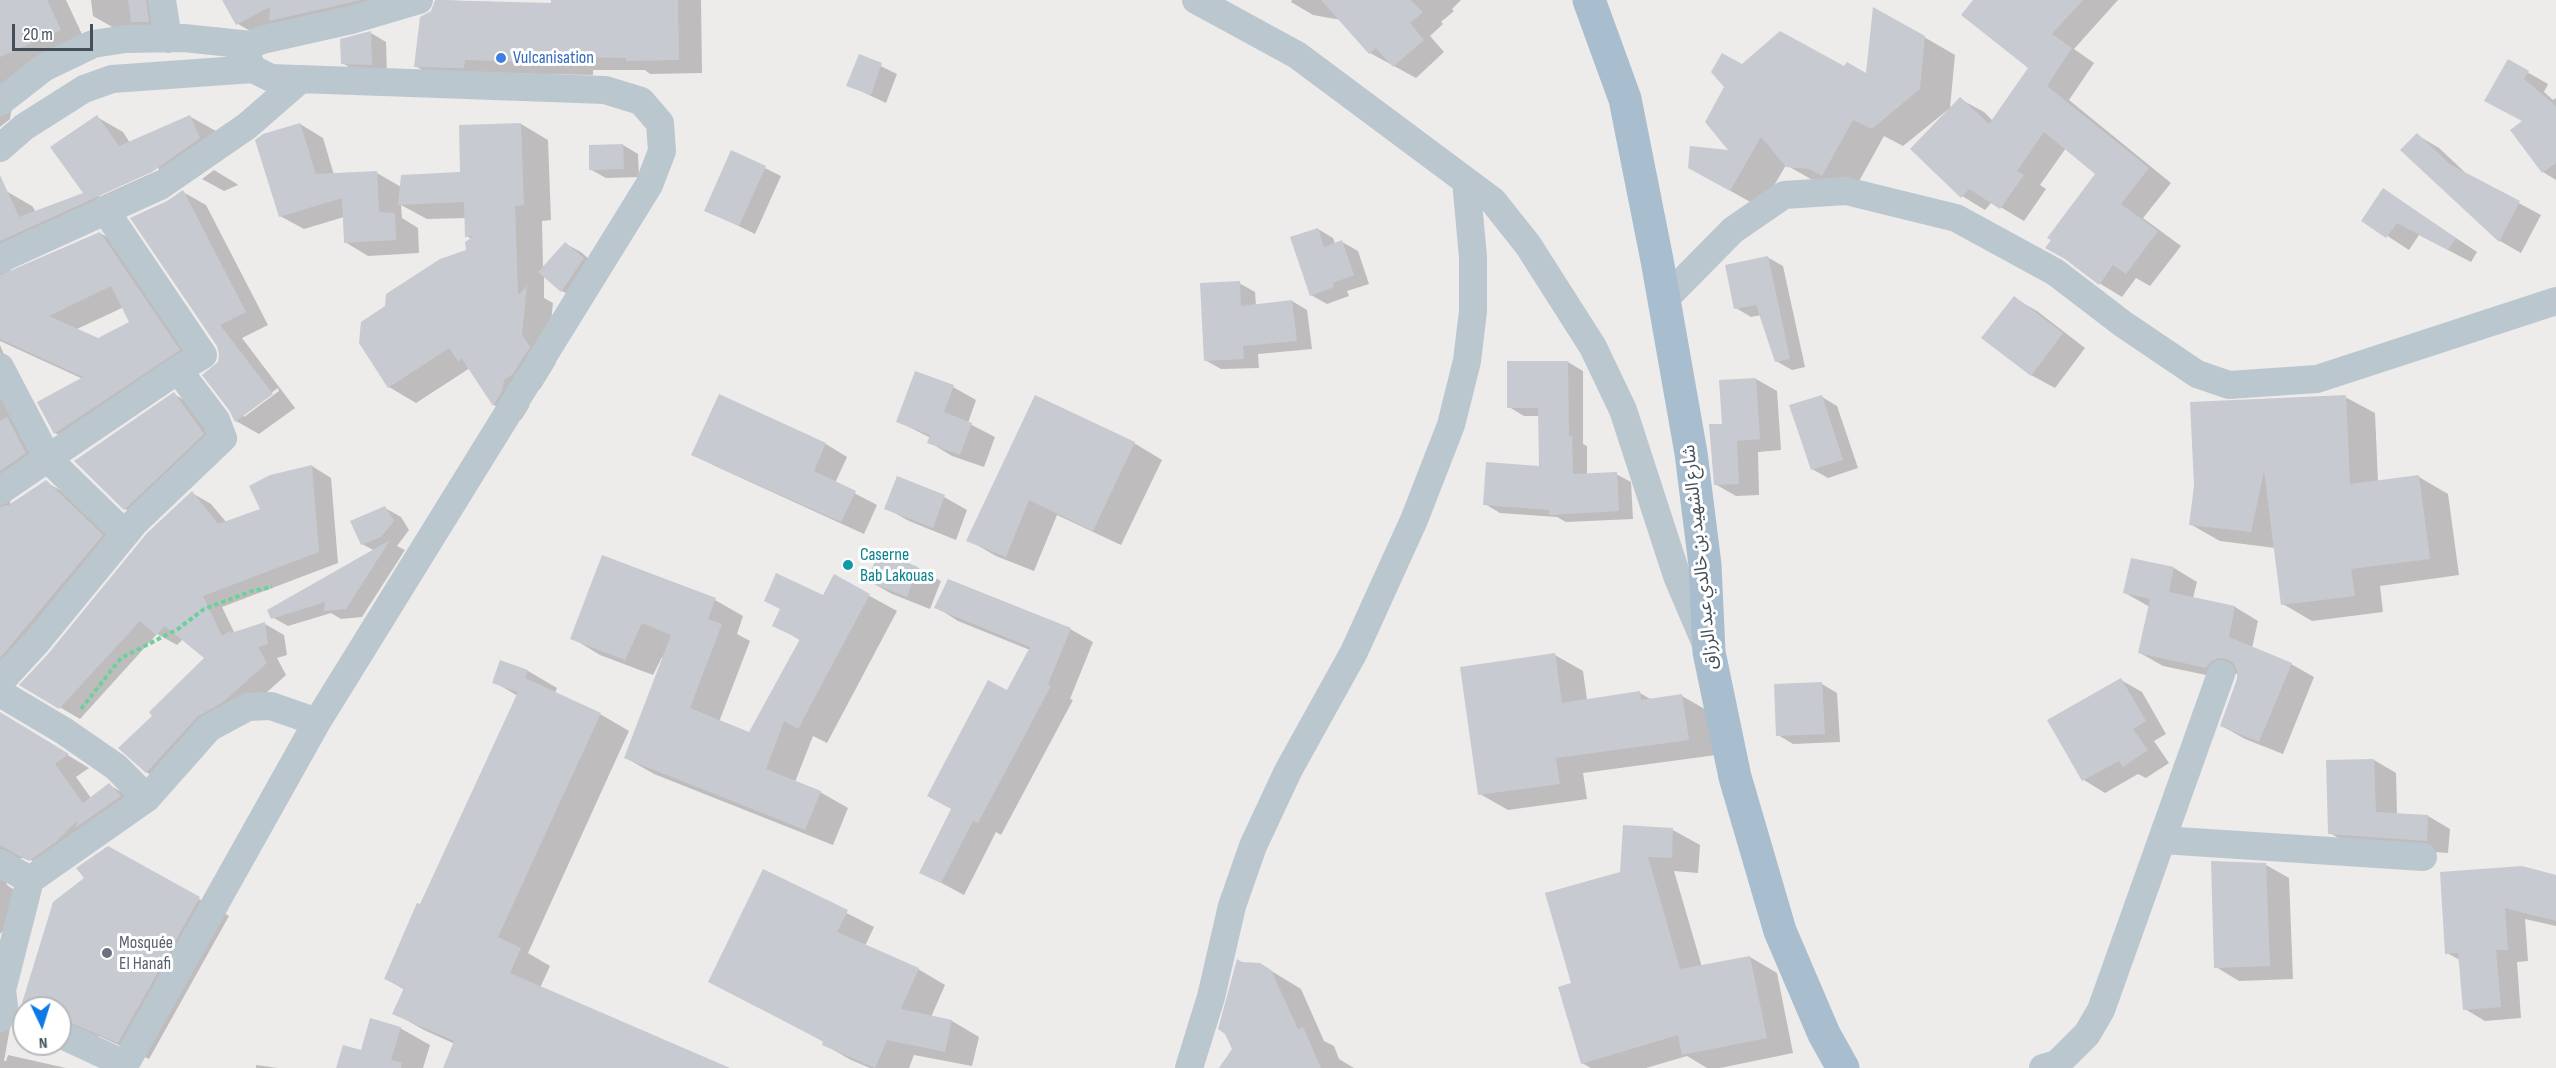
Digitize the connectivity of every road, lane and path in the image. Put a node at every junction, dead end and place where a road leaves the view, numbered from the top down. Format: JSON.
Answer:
{"nodes":[{"id":1,"x":162,"y":0,"type":"edge"},
{"id":2,"x":419,"y":0,"type":"edge"},
{"id":3,"x":1196,"y":0,"type":"edge"},
{"id":4,"x":1589,"y":0,"type":"edge"},
{"id":5,"x":168,"y":39,"type":"junction"},
{"id":6,"x":252,"y":57,"type":"junction"},
{"id":7,"x":301,"y":79,"type":"junction"},
{"id":8,"x":0,"y":102,"type":"edge"},
{"id":9,"x":0,"y":148,"type":"edge"},
{"id":10,"x":1466,"y":181,"type":"junction"},
{"id":11,"x":105,"y":210,"type":"junction"},
{"id":12,"x":0,"y":259,"type":"edge"},
{"id":13,"x":1664,"y":300,"type":"junction"},
{"id":14,"x":2556,"y":301,"type":"edge"},
{"id":15,"x":0,"y":367,"type":"edge"},
{"id":16,"x":178,"y":370,"type":"junction"},
{"id":17,"x":48,"y":459,"type":"junction"},
{"id":18,"x":0,"y":491,"type":"edge"},
{"id":19,"x":125,"y":534,"type":"junction"},
{"id":20,"x":272,"y":587,"type":"dead end"},
{"id":21,"x":1709,"y":652,"type":"junction"},
{"id":22,"x":2221,"y":674,"type":"dead end"},
{"id":23,"x":0,"y":682,"type":"edge"},
{"id":24,"x":0,"y":693,"type":"edge"},
{"id":25,"x":317,"y":722,"type":"junction"},
{"id":26,"x":64,"y":731,"type":"junction"},
{"id":27,"x":147,"y":798,"type":"junction"},
{"id":28,"x":2162,"y":840,"type":"junction"},
{"id":29,"x":2423,"y":858,"type":"dead end"},
{"id":30,"x":0,"y":863,"type":"edge"},
{"id":31,"x":30,"y":880,"type":"junction"},
{"id":32,"x":9,"y":1014,"type":"edge"},
{"id":33,"x":72,"y":1040,"type":"edge"},
{"id":34,"x":124,"y":1066,"type":"edge"},
{"id":35,"x":1189,"y":1068,"type":"edge"},
{"id":36,"x":1844,"y":1068,"type":"edge"},
{"id":37,"x":2043,"y":1068,"type":"edge"}],
"edges":[{"from":1,"to":5,"type":"street"},
{"from":2,"to":6,"type":"street"},
{"from":3,"to":10,"type":"street"},
{"from":4,"to":13,"type":"main road","name":"شارع الشهيد بن خالدي عبد الرزاق"},
{"from":5,"to":6,"type":"street"},
{"from":5,"to":8,"type":"street"},
{"from":6,"to":7,"type":"street"},
{"from":6,"to":9,"type":"street"},
{"from":7,"to":11,"type":"street"},
{"from":7,"to":25,"type":"street"},
{"from":10,"to":21,"type":"street"},
{"from":10,"to":35,"type":"street"},
{"from":11,"to":12,"type":"street"},
{"from":11,"to":16,"type":"street"},
{"from":13,"to":14,"type":"street"},
{"from":13,"to":21,"type":"main road","name":"شارع الشهيد بن خالدي عبد الرزاق"},
{"from":15,"to":17,"type":"street"},
{"from":16,"to":17,"type":"street"},
{"from":16,"to":19,"type":"street"},
{"from":17,"to":18,"type":"street"},
{"from":17,"to":19,"type":"street"},
{"from":19,"to":23,"type":"street"},
{"from":20,"to":26,"type":"path"},
{"from":21,"to":36,"type":"main road","name":"شارع الشهيد بن خالدي عبد الرزاق"},
{"from":22,"to":28,"type":"street"},
{"from":24,"to":26,"type":"street"},
{"from":25,"to":27,"type":"street"},
{"from":25,"to":34,"type":"street"},
{"from":26,"to":27,"type":"street"},
{"from":27,"to":31,"type":"street"},
{"from":28,"to":29,"type":"street"},
{"from":28,"to":37,"type":"street"},
{"from":30,"to":31,"type":"street"},
{"from":31,"to":32,"type":"street"},
{"from":33,"to":34,"type":"street"}]}
